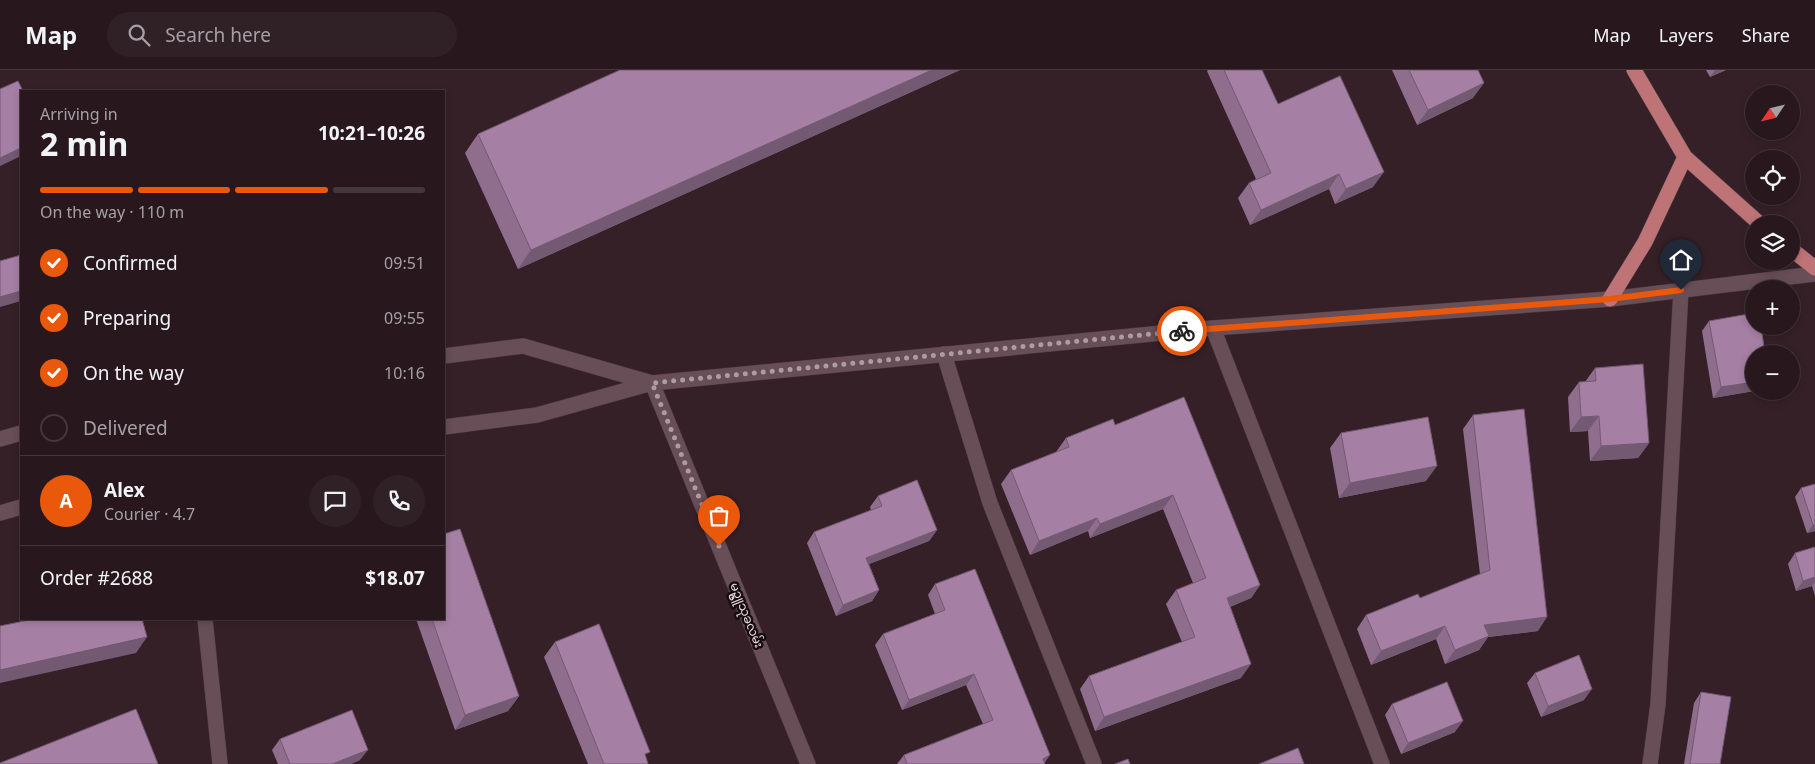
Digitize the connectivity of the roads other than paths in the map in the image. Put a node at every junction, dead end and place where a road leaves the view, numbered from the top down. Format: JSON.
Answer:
{"nodes":[{"id":1,"x":1634,"y":70,"type":"edge"},
{"id":2,"x":1685,"y":157,"type":"junction"},
{"id":3,"x":1750,"y":215,"type":"edge"},
{"id":4,"x":1800,"y":256,"type":"edge"},
{"id":5,"x":1815,"y":268,"type":"edge"},
{"id":6,"x":1815,"y":274,"type":"edge"},
{"id":7,"x":1681,"y":290,"type":"junction"},
{"id":8,"x":1610,"y":299,"type":"junction"},
{"id":9,"x":1213,"y":328,"type":"junction"},
{"id":10,"x":944,"y":354,"type":"junction"},
{"id":11,"x":445,"y":356,"type":"edge"},
{"id":12,"x":652,"y":383,"type":"junction"},
{"id":13,"x":445,"y":427,"type":"edge"},
{"id":14,"x":20,"y":433,"type":"edge"},
{"id":15,"x":0,"y":439,"type":"edge"},
{"id":16,"x":20,"y":507,"type":"edge"},
{"id":17,"x":0,"y":513,"type":"edge"},
{"id":18,"x":205,"y":620,"type":"edge"},
{"id":19,"x":220,"y":764,"type":"edge"},
{"id":20,"x":808,"y":764,"type":"edge"},
{"id":21,"x":1094,"y":764,"type":"edge"},
{"id":22,"x":1382,"y":764,"type":"edge"},
{"id":23,"x":1650,"y":764,"type":"edge"}],
"edges":[{"from":1,"to":2,"type":"main road"},
{"from":2,"to":3,"type":"main road"},
{"from":2,"to":8,"type":"main road"},
{"from":4,"to":5,"type":"main road"},
{"from":6,"to":7,"type":"street"},
{"from":7,"to":8,"type":"street"},
{"from":7,"to":23,"type":"street"},
{"from":8,"to":9,"type":"street"},
{"from":9,"to":10,"type":"street"},
{"from":9,"to":22,"type":"street"},
{"from":10,"to":12,"type":"street"},
{"from":10,"to":21,"type":"street"},
{"from":11,"to":12,"type":"street"},
{"from":12,"to":13,"type":"street"},
{"from":12,"to":20,"type":"street","name":"မဥ္ဇူသုခလမ်း"},
{"from":14,"to":15,"type":"street"},
{"from":16,"to":17,"type":"street"},
{"from":18,"to":19,"type":"street"}]}
